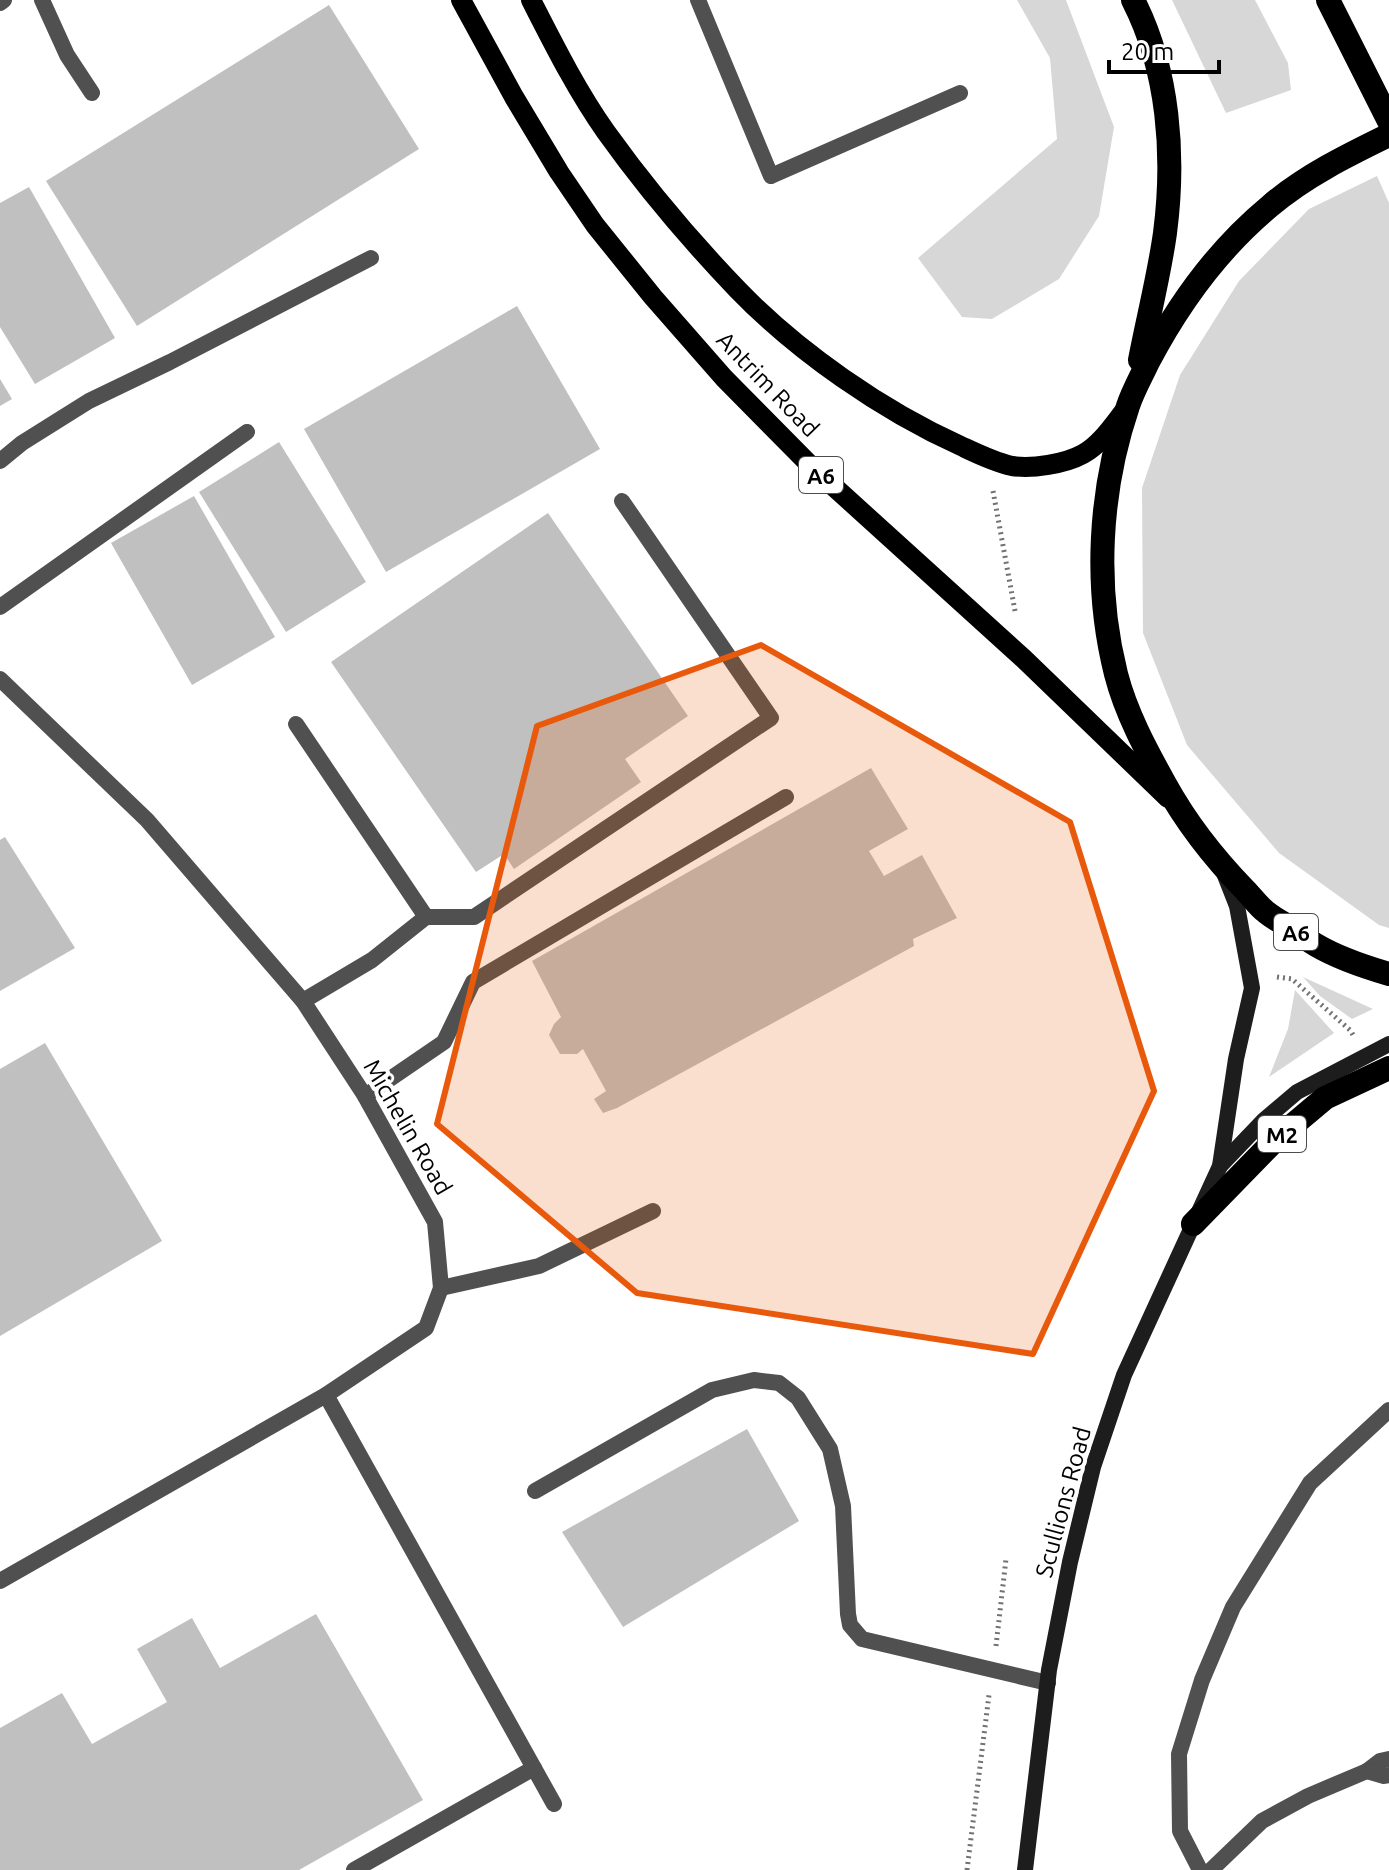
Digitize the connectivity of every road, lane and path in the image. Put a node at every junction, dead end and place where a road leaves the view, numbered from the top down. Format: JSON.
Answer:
{"nodes":[{"id":1,"x":42,"y":0,"type":"edge"},
{"id":2,"x":461,"y":0,"type":"edge"},
{"id":3,"x":531,"y":0,"type":"edge"},
{"id":4,"x":698,"y":0,"type":"edge"},
{"id":5,"x":1133,"y":0,"type":"edge"},
{"id":6,"x":1328,"y":0,"type":"edge"},
{"id":7,"x":92,"y":93,"type":"dead end"},
{"id":8,"x":960,"y":93,"type":"dead end"},
{"id":9,"x":1389,"y":121,"type":"edge"},
{"id":10,"x":1389,"y":135,"type":"edge"},
{"id":11,"x":371,"y":258,"type":"dead end"},
{"id":12,"x":1131,"y":398,"type":"junction"},
{"id":13,"x":247,"y":432,"type":"dead end"},
{"id":14,"x":987,"y":458,"type":"junction"},
{"id":15,"x":0,"y":461,"type":"edge"},
{"id":16,"x":622,"y":501,"type":"dead end"},
{"id":17,"x":0,"y":607,"type":"edge"},
{"id":18,"x":1024,"y":659,"type":"junction"},
{"id":19,"x":0,"y":679,"type":"edge"},
{"id":20,"x":296,"y":724,"type":"dead end"},
{"id":21,"x":786,"y":797,"type":"dead end"},
{"id":22,"x":1179,"y":809,"type":"junction"},
{"id":23,"x":1220,"y":864,"type":"junction"},
{"id":24,"x":426,"y":917,"type":"junction"},
{"id":25,"x":1389,"y":974,"type":"edge"},
{"id":26,"x":1249,"y":975,"type":"junction"},
{"id":27,"x":303,"y":1001,"type":"junction"},
{"id":28,"x":1389,"y":1044,"type":"edge"},
{"id":29,"x":1364,"y":1056,"type":"junction"},
{"id":30,"x":1389,"y":1068,"type":"edge"},
{"id":31,"x":365,"y":1096,"type":"junction"},
{"id":32,"x":1220,"y":1166,"type":"junction"},
{"id":33,"x":653,"y":1211,"type":"dead end"},
{"id":34,"x":1193,"y":1224,"type":"junction"},
{"id":35,"x":441,"y":1288,"type":"junction"},
{"id":36,"x":326,"y":1395,"type":"junction"},
{"id":37,"x":1389,"y":1410,"type":"edge"},
{"id":38,"x":535,"y":1491,"type":"dead end"},
{"id":39,"x":1006,"y":1559,"type":"dead end"},
{"id":40,"x":0,"y":1581,"type":"edge"},
{"id":41,"x":992,"y":1670,"type":"junction"},
{"id":42,"x":1048,"y":1683,"type":"junction"},
{"id":43,"x":1389,"y":1759,"type":"edge"},
{"id":44,"x":534,"y":1768,"type":"junction"},
{"id":45,"x":1367,"y":1771,"type":"junction"},
{"id":46,"x":1389,"y":1775,"type":"edge"},
{"id":47,"x":554,"y":1804,"type":"dead end"},
{"id":48,"x":354,"y":1870,"type":"edge"},
{"id":49,"x":967,"y":1870,"type":"edge"},
{"id":50,"x":1025,"y":1870,"type":"edge"},
{"id":51,"x":1200,"y":1870,"type":"edge"},
{"id":52,"x":1211,"y":1870,"type":"edge"}],
"edges":[{"from":1,"to":7,"type":"street"},
{"from":2,"to":18,"type":"main road","name":"Antrim Road","number":"A6"},
{"from":3,"to":14,"type":"main road","name":"Antrim Road","number":"A6"},
{"from":4,"to":8,"type":"street"},
{"from":5,"to":12,"type":"highway"},
{"from":6,"to":9,"type":"highway"},
{"from":10,"to":12,"type":"highway","number":"A6"},
{"from":11,"to":15,"type":"street"},
{"from":12,"to":14,"type":"main road","name":"Antrim Road","number":"A6"},
{"from":12,"to":22,"type":"highway","number":"A6"},
{"from":13,"to":17,"type":"street"},
{"from":14,"to":18,"type":"path"},
{"from":16,"to":24,"type":"street"},
{"from":18,"to":22,"type":"main road","name":"Antrim Road","number":"A6"},
{"from":19,"to":27,"type":"street","name":"Michelin Road"},
{"from":20,"to":24,"type":"street"},
{"from":21,"to":31,"type":"street"},
{"from":22,"to":23,"type":"highway","number":"A6"},
{"from":23,"to":25,"type":"highway","number":"A6"},
{"from":23,"to":26,"type":"main road","name":"Scullions Road"},
{"from":24,"to":27,"type":"street"},
{"from":26,"to":29,"type":"path"},
{"from":26,"to":32,"type":"main road","name":"Scullions Road"},
{"from":27,"to":31,"type":"street","name":"Michelin Road"},
{"from":28,"to":29,"type":"main road","name":"Scullions Road"},
{"from":29,"to":32,"type":"main road","name":"Scullions Road"},
{"from":30,"to":34,"type":"highway","number":"M2"},
{"from":31,"to":35,"type":"street","name":"Michelin Road"},
{"from":32,"to":34,"type":"main road","name":"Scullions Road"},
{"from":33,"to":35,"type":"street"},
{"from":34,"to":42,"type":"main road","name":"Scullions Road"},
{"from":35,"to":36,"type":"street","name":"Michelin Road"},
{"from":36,"to":40,"type":"street","name":"Michelin Road"},
{"from":36,"to":44,"type":"street"},
{"from":37,"to":51,"type":"street"},
{"from":38,"to":41,"type":"street"},
{"from":39,"to":41,"type":"path"},
{"from":41,"to":42,"type":"street"},
{"from":41,"to":49,"type":"path"},
{"from":42,"to":50,"type":"main road","name":"Scullions Road"},
{"from":43,"to":45,"type":"street"},
{"from":44,"to":47,"type":"street"},
{"from":44,"to":48,"type":"street"},
{"from":45,"to":46,"type":"street"},
{"from":45,"to":52,"type":"street"}]}
